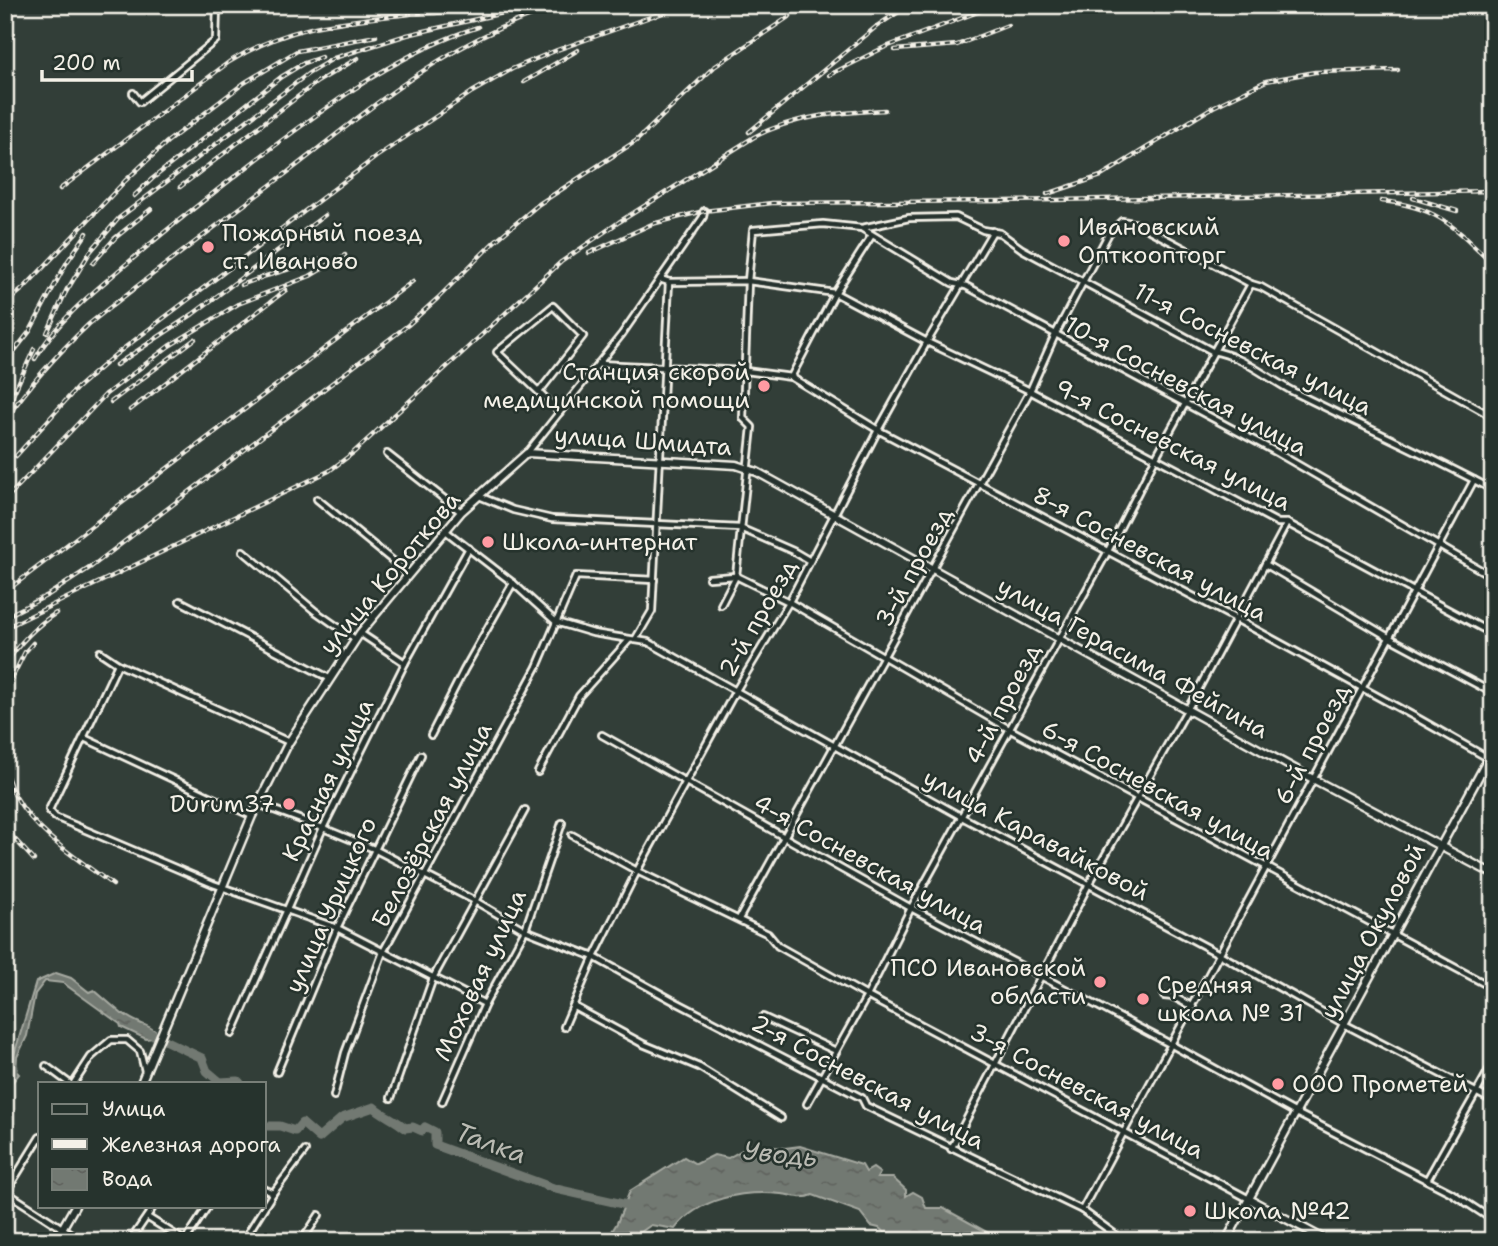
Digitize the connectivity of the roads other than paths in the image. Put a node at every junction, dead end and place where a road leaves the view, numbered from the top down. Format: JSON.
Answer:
{"nodes":[{"id":1,"x":215,"y":5,"type":"edge"},
{"id":2,"x":133,"y":93,"type":"dead end"},
{"id":3,"x":705,"y":211,"type":"dead end"},
{"id":4,"x":862,"y":229,"type":"junction"},
{"id":5,"x":993,"y":232,"type":"junction"},
{"id":6,"x":872,"y":235,"type":"junction"},
{"id":7,"x":660,"y":279,"type":"junction"},
{"id":8,"x":748,"y":281,"type":"junction"},
{"id":9,"x":669,"y":282,"type":"junction"},
{"id":10,"x":1083,"y":282,"type":"junction"},
{"id":11,"x":1251,"y":284,"type":"junction"},
{"id":12,"x":961,"y":285,"type":"junction"},
{"id":13,"x":835,"y":293,"type":"junction"},
{"id":14,"x":1055,"y":335,"type":"junction"},
{"id":15,"x":927,"y":342,"type":"junction"},
{"id":16,"x":1212,"y":351,"type":"junction"},
{"id":17,"x":598,"y":364,"type":"junction"},
{"id":18,"x":665,"y":367,"type":"junction"},
{"id":19,"x":746,"y":371,"type":"junction"},
{"id":20,"x":791,"y":377,"type":"junction"},
{"id":21,"x":1030,"y":391,"type":"junction"},
{"id":22,"x":539,"y":393,"type":"junction"},
{"id":23,"x":1185,"y":404,"type":"junction"},
{"id":24,"x":560,"y":412,"type":"junction"},
{"id":25,"x":1493,"y":417,"type":"edge"},
{"id":26,"x":878,"y":430,"type":"junction"},
{"id":27,"x":527,"y":453,"type":"junction"},
{"id":28,"x":387,"y":454,"type":"dead end"},
{"id":29,"x":1155,"y":458,"type":"junction"},
{"id":30,"x":658,"y":460,"type":"junction"},
{"id":31,"x":746,"y":468,"type":"junction"},
{"id":32,"x":757,"y":472,"type":"joint"},
{"id":33,"x":1474,"y":480,"type":"junction"},
{"id":34,"x":979,"y":482,"type":"junction"},
{"id":35,"x":1493,"y":490,"type":"edge"},
{"id":36,"x":479,"y":496,"type":"junction"},
{"id":37,"x":317,"y":499,"type":"dead end"},
{"id":38,"x":461,"y":512,"type":"junction"},
{"id":39,"x":835,"y":516,"type":"junction"},
{"id":40,"x":1287,"y":523,"type":"junction"},
{"id":41,"x":656,"y":524,"type":"junction"},
{"id":42,"x":740,"y":528,"type":"junction"},
{"id":43,"x":446,"y":532,"type":"junction"},
{"id":44,"x":1438,"y":547,"type":"junction"},
{"id":45,"x":469,"y":548,"type":"junction"},
{"id":46,"x":243,"y":551,"type":"dead end"},
{"id":47,"x":1108,"y":551,"type":"junction"},
{"id":48,"x":810,"y":561,"type":"junction"},
{"id":49,"x":1265,"y":564,"type":"junction"},
{"id":50,"x":933,"y":570,"type":"junction"},
{"id":51,"x":410,"y":574,"type":"junction"},
{"id":52,"x":736,"y":576,"type":"junction"},
{"id":53,"x":1493,"y":577,"type":"edge"},
{"id":54,"x":709,"y":578,"type":"dead end"},
{"id":55,"x":654,"y":580,"type":"junction"},
{"id":56,"x":513,"y":583,"type":"junction"},
{"id":57,"x":1415,"y":592,"type":"junction"},
{"id":58,"x":180,"y":601,"type":"dead end"},
{"id":59,"x":789,"y":602,"type":"junction"},
{"id":60,"x":721,"y":605,"type":"dead end"},
{"id":61,"x":1236,"y":619,"type":"junction"},
{"id":62,"x":556,"y":622,"type":"junction"},
{"id":63,"x":1493,"y":634,"type":"edge"},
{"id":64,"x":357,"y":636,"type":"junction"},
{"id":65,"x":1058,"y":638,"type":"junction"},
{"id":66,"x":1390,"y":638,"type":"junction"},
{"id":67,"x":632,"y":640,"type":"junction"},
{"id":68,"x":100,"y":652,"type":"dead end"},
{"id":69,"x":885,"y":657,"type":"junction"},
{"id":70,"x":405,"y":663,"type":"junction"},
{"id":71,"x":118,"y":664,"type":"junction"},
{"id":72,"x":329,"y":678,"type":"junction"},
{"id":73,"x":1362,"y":688,"type":"junction"},
{"id":74,"x":735,"y":692,"type":"junction"},
{"id":75,"x":1493,"y":693,"type":"edge"},
{"id":76,"x":1187,"y":709,"type":"junction"},
{"id":77,"x":1009,"y":729,"type":"junction"},
{"id":78,"x":431,"y":735,"type":"dead end"},
{"id":79,"x":602,"y":735,"type":"dead end"},
{"id":80,"x":84,"y":738,"type":"junction"},
{"id":81,"x":289,"y":742,"type":"junction"},
{"id":82,"x":834,"y":745,"type":"junction"},
{"id":83,"x":1493,"y":750,"type":"edge"},
{"id":84,"x":421,"y":755,"type":"dead end"},
{"id":85,"x":1490,"y":760,"type":"edge"},
{"id":86,"x":538,"y":772,"type":"dead end"},
{"id":87,"x":1313,"y":779,"type":"junction"},
{"id":88,"x":685,"y":783,"type":"junction"},
{"id":89,"x":1137,"y":798,"type":"junction"},
{"id":90,"x":258,"y":804,"type":"junction"},
{"id":91,"x":525,"y":810,"type":"dead end"},
{"id":92,"x":252,"y":816,"type":"junction"},
{"id":93,"x":962,"y":817,"type":"junction"},
{"id":94,"x":562,"y":823,"type":"dead end"},
{"id":95,"x":323,"y":828,"type":"junction"},
{"id":96,"x":572,"y":835,"type":"dead end"},
{"id":97,"x":786,"y":837,"type":"junction"},
{"id":98,"x":1440,"y":846,"type":"junction"},
{"id":99,"x":374,"y":849,"type":"junction"},
{"id":100,"x":1266,"y":869,"type":"junction"},
{"id":101,"x":637,"y":871,"type":"junction"},
{"id":102,"x":1493,"y":874,"type":"edge"},
{"id":103,"x":426,"y":876,"type":"junction"},
{"id":104,"x":1089,"y":884,"type":"junction"},
{"id":105,"x":225,"y":887,"type":"junction"},
{"id":106,"x":475,"y":901,"type":"junction"},
{"id":107,"x":911,"y":908,"type":"junction"},
{"id":108,"x":285,"y":909,"type":"junction"},
{"id":109,"x":739,"y":919,"type":"junction"},
{"id":110,"x":337,"y":928,"type":"junction"},
{"id":111,"x":525,"y":930,"type":"junction"},
{"id":112,"x":1394,"y":934,"type":"junction"},
{"id":113,"x":383,"y":952,"type":"junction"},
{"id":114,"x":1221,"y":955,"type":"junction"},
{"id":115,"x":594,"y":957,"type":"junction"},
{"id":116,"x":1040,"y":976,"type":"junction"},
{"id":117,"x":433,"y":978,"type":"junction"},
{"id":118,"x":1493,"y":988,"type":"edge"},
{"id":119,"x":867,"y":996,"type":"junction"},
{"id":120,"x":1164,"y":996,"type":"dead end"},
{"id":121,"x":485,"y":1004,"type":"junction"},
{"id":122,"x":573,"y":1006,"type":"junction"},
{"id":123,"x":1193,"y":1007,"type":"junction"},
{"id":124,"x":763,"y":1017,"type":"dead end"},
{"id":125,"x":1344,"y":1024,"type":"junction"},
{"id":126,"x":564,"y":1027,"type":"dead end"},
{"id":127,"x":232,"y":1034,"type":"dead end"},
{"id":128,"x":1172,"y":1045,"type":"junction"},
{"id":129,"x":836,"y":1051,"type":"junction"},
{"id":130,"x":1493,"y":1063,"type":"edge"},
{"id":131,"x":995,"y":1064,"type":"junction"},
{"id":132,"x":46,"y":1066,"type":"dead end"},
{"id":133,"x":277,"y":1072,"type":"dead end"},
{"id":134,"x":146,"y":1074,"type":"junction"},
{"id":135,"x":821,"y":1077,"type":"junction"},
{"id":136,"x":70,"y":1082,"type":"edge"},
{"id":137,"x":73,"y":1082,"type":"edge"},
{"id":138,"x":142,"y":1082,"type":"edge"},
{"id":139,"x":1478,"y":1093,"type":"junction"},
{"id":140,"x":334,"y":1096,"type":"dead end"},
{"id":141,"x":391,"y":1098,"type":"dead end"},
{"id":142,"x":1493,"y":1101,"type":"edge"},
{"id":143,"x":442,"y":1102,"type":"dead end"},
{"id":144,"x":807,"y":1104,"type":"dead end"},
{"id":145,"x":1296,"y":1114,"type":"junction"},
{"id":146,"x":781,"y":1118,"type":"dead end"},
{"id":147,"x":1125,"y":1133,"type":"junction"},
{"id":148,"x":38,"y":1140,"type":"edge"},
{"id":149,"x":951,"y":1149,"type":"junction"},
{"id":150,"x":305,"y":1151,"type":"dead end"},
{"id":151,"x":1427,"y":1180,"type":"junction"},
{"id":152,"x":266,"y":1190,"type":"edge"},
{"id":153,"x":6,"y":1193,"type":"edge"},
{"id":154,"x":273,"y":1193,"type":"junction"},
{"id":155,"x":1249,"y":1199,"type":"junction"},
{"id":156,"x":266,"y":1204,"type":"edge"},
{"id":157,"x":74,"y":1208,"type":"edge"},
{"id":158,"x":153,"y":1208,"type":"edge"},
{"id":159,"x":207,"y":1208,"type":"edge"},
{"id":160,"x":264,"y":1208,"type":"edge"},
{"id":161,"x":1082,"y":1210,"type":"junction"},
{"id":162,"x":318,"y":1214,"type":"dead end"},
{"id":163,"x":147,"y":1217,"type":"junction"},
{"id":164,"x":1493,"y":1220,"type":"edge"},
{"id":165,"x":62,"y":1229,"type":"junction"},
{"id":166,"x":55,"y":1241,"type":"edge"},
{"id":167,"x":82,"y":1241,"type":"edge"},
{"id":168,"x":131,"y":1241,"type":"edge"},
{"id":169,"x":185,"y":1241,"type":"edge"},
{"id":170,"x":243,"y":1241,"type":"edge"},
{"id":171,"x":302,"y":1241,"type":"edge"},
{"id":172,"x":1125,"y":1241,"type":"edge"},
{"id":173,"x":1226,"y":1241,"type":"edge"},
{"id":174,"x":1328,"y":1241,"type":"edge"}],
"edges":[{"from":1,"to":2,"type":"street"},
{"from":3,"to":7,"type":"street","name":"улица Короткова"},
{"from":4,"to":5,"type":"street","name":"11-я Сосневская улица"},
{"from":4,"to":6,"type":"street","name":"10-я Сосневская улица"},
{"from":4,"to":8,"type":"street","name":"11-я Сосневская улица"},
{"from":5,"to":10,"type":"street","name":"11-я Сосневская улица"},
{"from":5,"to":12,"type":"street","name":"2-й проезд"},
{"from":6,"to":12,"type":"street","name":"10-я Сосневская улица"},
{"from":6,"to":13,"type":"street"},
{"from":7,"to":9,"type":"street"},
{"from":7,"to":17,"type":"street","name":"улица Короткова"},
{"from":8,"to":9,"type":"street"},
{"from":8,"to":13,"type":"street"},
{"from":8,"to":19,"type":"street"},
{"from":9,"to":18,"type":"street"},
{"from":10,"to":11,"type":"street","name":"3-й проезд"},
{"from":10,"to":14,"type":"street","name":"3-й проезд"},
{"from":10,"to":16,"type":"street","name":"11-я Сосневская улица"},
{"from":11,"to":16,"type":"street","name":"4-й проезд"},
{"from":11,"to":25,"type":"street"},
{"from":12,"to":14,"type":"street","name":"10-я Сосневская улица"},
{"from":12,"to":15,"type":"street","name":"2-й проезд"},
{"from":13,"to":15,"type":"street","name":"9-я Сосневская улица"},
{"from":13,"to":20,"type":"street"},
{"from":14,"to":21,"type":"street","name":"3-й проезд"},
{"from":14,"to":23,"type":"street","name":"10-я Сосневская улица"},
{"from":15,"to":21,"type":"street","name":"9-я Сосневская улица"},
{"from":15,"to":26,"type":"street","name":"2-й проезд"},
{"from":16,"to":23,"type":"street","name":"4-й проезд"},
{"from":16,"to":33,"type":"street","name":"11-я Сосневская улица"},
{"from":17,"to":18,"type":"street"},
{"from":17,"to":24,"type":"street","name":"улица Короткова"},
{"from":18,"to":19,"type":"street"},
{"from":18,"to":30,"type":"street"},
{"from":19,"to":20,"type":"street"},
{"from":19,"to":31,"type":"street"},
{"from":20,"to":26,"type":"street","name":"8-я Сосневская улица"},
{"from":21,"to":29,"type":"street","name":"9-я Сосневская улица"},
{"from":21,"to":34,"type":"street","name":"3-й проезд"},
{"from":22,"to":22,"type":"street"},
{"from":22,"to":24,"type":"street"},
{"from":23,"to":29,"type":"street","name":"4-й проезд"},
{"from":23,"to":44,"type":"street","name":"10-я Сосневская улица"},
{"from":24,"to":27,"type":"street","name":"улица Короткова"},
{"from":26,"to":34,"type":"street","name":"8-я Сосневская улица"},
{"from":26,"to":39,"type":"street","name":"2-й проезд"},
{"from":27,"to":30,"type":"main road","name":"улица Шмидта"},
{"from":27,"to":36,"type":"main road","name":"улица Короткова"},
{"from":28,"to":38,"type":"street"},
{"from":29,"to":40,"type":"street","name":"9-я Сосневская улица"},
{"from":29,"to":47,"type":"street","name":"4-й проезд"},
{"from":30,"to":31,"type":"main road","name":"улица Шмидта"},
{"from":30,"to":41,"type":"street"},
{"from":31,"to":32,"type":"main road","name":"улица Шмидта"},
{"from":31,"to":42,"type":"street"},
{"from":32,"to":39,"type":"main road","name":"улица Герасима Фейгина"},
{"from":33,"to":35,"type":"street","name":"11-я Сосневская улица"},
{"from":33,"to":44,"type":"street","name":"6-й проезд"},
{"from":34,"to":47,"type":"street","name":"8-я Сосневская улица"},
{"from":34,"to":50,"type":"street","name":"3-й проезд"},
{"from":36,"to":38,"type":"main road","name":"улица Короткова"},
{"from":36,"to":41,"type":"street"},
{"from":37,"to":51,"type":"street"},
{"from":38,"to":43,"type":"main road","name":"улица Короткова"},
{"from":39,"to":48,"type":"street","name":"2-й проезд"},
{"from":39,"to":50,"type":"main road","name":"улица Герасима Фейгина"},
{"from":40,"to":49,"type":"street"},
{"from":40,"to":57,"type":"street","name":"9-я Сосневская улица"},
{"from":41,"to":42,"type":"street"},
{"from":41,"to":55,"type":"street"},
{"from":42,"to":48,"type":"street"},
{"from":42,"to":52,"type":"street"},
{"from":43,"to":45,"type":"street"},
{"from":43,"to":51,"type":"main road","name":"улица Короткова"},
{"from":44,"to":53,"type":"street","name":"10-я Сосневская улица"},
{"from":44,"to":57,"type":"street","name":"6-й проезд"},
{"from":45,"to":56,"type":"street"},
{"from":45,"to":70,"type":"street","name":"Красная улица"},
{"from":46,"to":64,"type":"street"},
{"from":47,"to":61,"type":"street","name":"8-я Сосневская улица"},
{"from":47,"to":65,"type":"street","name":"4-й проезд"},
{"from":48,"to":59,"type":"street","name":"2-й проезд"},
{"from":49,"to":61,"type":"street"},
{"from":49,"to":66,"type":"street"},
{"from":50,"to":65,"type":"main road","name":"улица Герасима Фейгина"},
{"from":50,"to":69,"type":"street","name":"3-й проезд"},
{"from":51,"to":64,"type":"main road","name":"улица Короткова"},
{"from":52,"to":54,"type":"street"},
{"from":52,"to":59,"type":"street","name":"6-я Сосневская улица"},
{"from":52,"to":60,"type":"street"},
{"from":55,"to":62,"type":"street","name":"Белозёрская улица"},
{"from":55,"to":67,"type":"street"},
{"from":56,"to":62,"type":"street"},
{"from":56,"to":78,"type":"street"},
{"from":57,"to":63,"type":"street","name":"9-я Сосневская улица"},
{"from":57,"to":66,"type":"street","name":"6-й проезд"},
{"from":58,"to":72,"type":"street"},
{"from":59,"to":69,"type":"street","name":"6-я Сосневская улица"},
{"from":59,"to":74,"type":"street","name":"2-й проезд"},
{"from":61,"to":73,"type":"street","name":"8-я Сосневская улица"},
{"from":61,"to":76,"type":"street"},
{"from":62,"to":67,"type":"street","name":"улица Каравайковой"},
{"from":62,"to":103,"type":"street","name":"Белозёрская улица"},
{"from":64,"to":70,"type":"street"},
{"from":64,"to":72,"type":"main road","name":"улица Короткова"},
{"from":65,"to":76,"type":"main road","name":"улица Герасима Фейгина"},
{"from":65,"to":77,"type":"street","name":"4-й проезд"},
{"from":66,"to":73,"type":"street","name":"6-й проезд"},
{"from":66,"to":75,"type":"street"},
{"from":67,"to":74,"type":"street","name":"улица Каравайковой"},
{"from":67,"to":86,"type":"street"},
{"from":68,"to":71,"type":"street"},
{"from":69,"to":77,"type":"street","name":"6-я Сосневская улица"},
{"from":69,"to":82,"type":"street","name":"3-й проезд"},
{"from":70,"to":95,"type":"street","name":"Красная улица"},
{"from":71,"to":80,"type":"street"},
{"from":71,"to":81,"type":"street"},
{"from":72,"to":81,"type":"main road","name":"улица Короткова"},
{"from":73,"to":85,"type":"street","name":"8-я Сосневская улица"},
{"from":73,"to":87,"type":"street","name":"6-й проезд"},
{"from":74,"to":82,"type":"street","name":"улица Каравайковой"},
{"from":74,"to":88,"type":"street","name":"2-й проезд"},
{"from":76,"to":87,"type":"main road","name":"улица Герасима Фейгина"},
{"from":76,"to":89,"type":"street"},
{"from":77,"to":89,"type":"street","name":"6-я Сосневская улица"},
{"from":77,"to":93,"type":"street","name":"4-й проезд"},
{"from":79,"to":88,"type":"street","name":"4-я Сосневская улица"},
{"from":80,"to":92,"type":"street"},
{"from":80,"to":105,"type":"street"},
{"from":81,"to":90,"type":"main road","name":"улица Короткова"},
{"from":82,"to":93,"type":"street","name":"улица Каравайковой"},
{"from":82,"to":97,"type":"street","name":"3-й проезд"},
{"from":83,"to":85,"type":"main road","name":"улица Окуловой"},
{"from":84,"to":99,"type":"street","name":"улица Урицкого"},
{"from":85,"to":98,"type":"main road","name":"улица Окуловой"},
{"from":87,"to":98,"type":"main road","name":"улица Герасима Фейгина"},
{"from":87,"to":100,"type":"street","name":"6-й проезд"},
{"from":88,"to":97,"type":"street","name":"4-я Сосневская улица"},
{"from":88,"to":101,"type":"street","name":"2-й проезд"},
{"from":89,"to":100,"type":"street","name":"6-я Сосневская улица"},
{"from":89,"to":104,"type":"street"},
{"from":90,"to":92,"type":"main road","name":"улица Короткова"},
{"from":90,"to":95,"type":"street","name":"2-я Сосневская улица"},
{"from":91,"to":106,"type":"street"},
{"from":92,"to":105,"type":"main road","name":"улица Короткова"},
{"from":93,"to":104,"type":"street","name":"улица Каравайковой"},
{"from":93,"to":107,"type":"street","name":"4-й проезд"},
{"from":94,"to":111,"type":"street","name":"Моховая улица"},
{"from":95,"to":99,"type":"street","name":"2-я Сосневская улица"},
{"from":95,"to":108,"type":"street","name":"Красная улица"},
{"from":96,"to":101,"type":"street","name":"3-я Сосневская улица"},
{"from":97,"to":107,"type":"street","name":"4-я Сосневская улица"},
{"from":97,"to":109,"type":"street","name":"3-й проезд"},
{"from":98,"to":102,"type":"main road","name":"улица Герасима Фейгина"},
{"from":98,"to":112,"type":"main road","name":"улица Окуловой"},
{"from":99,"to":103,"type":"street","name":"2-я Сосневская улица"},
{"from":99,"to":110,"type":"street","name":"улица Урицкого"},
{"from":100,"to":112,"type":"street","name":"6-я Сосневская улица"},
{"from":100,"to":114,"type":"street","name":"6-й проезд"},
{"from":101,"to":109,"type":"street","name":"3-я Сосневская улица"},
{"from":101,"to":115,"type":"street","name":"2-й проезд"},
{"from":103,"to":106,"type":"street","name":"2-я Сосневская улица"},
{"from":103,"to":113,"type":"street","name":"Белозёрская улица"},
{"from":104,"to":114,"type":"street","name":"улица Каравайковой"},
{"from":104,"to":116,"type":"street"},
{"from":105,"to":108,"type":"street"},
{"from":105,"to":134,"type":"main road","name":"улица Короткова"},
{"from":106,"to":111,"type":"street","name":"2-я Сосневская улица"},
{"from":106,"to":117,"type":"street"},
{"from":107,"to":116,"type":"street","name":"4-я Сосневская улица"},
{"from":107,"to":119,"type":"street","name":"4-й проезд"},
{"from":108,"to":110,"type":"street"},
{"from":108,"to":127,"type":"street","name":"Красная улица"},
{"from":109,"to":119,"type":"street","name":"3-я Сосневская улица"},
{"from":110,"to":113,"type":"street"},
{"from":110,"to":133,"type":"street","name":"улица Урицкого"},
{"from":111,"to":115,"type":"street","name":"2-я Сосневская улица"},
{"from":111,"to":121,"type":"street","name":"Моховая улица"},
{"from":112,"to":118,"type":"street","name":"6-я Сосневская улица"},
{"from":112,"to":125,"type":"main road","name":"улица Окуловой"},
{"from":113,"to":117,"type":"street"},
{"from":113,"to":140,"type":"street","name":"Белозёрская улица"},
{"from":114,"to":123,"type":"street","name":"6-й проезд"},
{"from":114,"to":125,"type":"street","name":"улица Каравайковой"},
{"from":115,"to":122,"type":"street","name":"2-й проезд"},
{"from":115,"to":135,"type":"street","name":"2-я Сосневская улица"},
{"from":116,"to":128,"type":"street","name":"4-я Сосневская улица"},
{"from":116,"to":131,"type":"street"},
{"from":117,"to":121,"type":"street"},
{"from":117,"to":141,"type":"street"},
{"from":119,"to":129,"type":"street","name":"4-й проезд"},
{"from":119,"to":131,"type":"street","name":"3-я Сосневская улица"},
{"from":120,"to":123,"type":"street"},
{"from":121,"to":143,"type":"street","name":"Моховая улица"},
{"from":122,"to":126,"type":"street","name":"2-й проезд"},
{"from":122,"to":146,"type":"street"},
{"from":123,"to":128,"type":"street","name":"6-й проезд"},
{"from":124,"to":129,"type":"street","name":"2-я Сосневская улица"},
{"from":125,"to":139,"type":"street","name":"улица Каравайковой"},
{"from":125,"to":145,"type":"main road","name":"улица Окуловой"},
{"from":128,"to":145,"type":"street","name":"4-я Сосневская улица"},
{"from":128,"to":147,"type":"street","name":"6-й проезд"},
{"from":129,"to":135,"type":"street","name":"4-й проезд"},
{"from":130,"to":139,"type":"street"},
{"from":131,"to":147,"type":"street","name":"3-я Сосневская улица"},
{"from":131,"to":149,"type":"street"},
{"from":132,"to":136,"type":"street"},
{"from":134,"to":137,"type":"street"},
{"from":134,"to":138,"type":"main road","name":"улица Короткова"},
{"from":135,"to":144,"type":"street","name":"4-й проезд"},
{"from":135,"to":149,"type":"street","name":"2-я Сосневская улица"},
{"from":139,"to":142,"type":"street","name":"улица Каравайковой"},
{"from":139,"to":151,"type":"street"},
{"from":145,"to":151,"type":"street","name":"4-я Сосневская улица"},
{"from":145,"to":155,"type":"main road","name":"улица Окуловой"},
{"from":147,"to":155,"type":"street","name":"3-я Сосневская улица"},
{"from":147,"to":161,"type":"street","name":"6-й проезд"},
{"from":148,"to":153,"type":"street"},
{"from":149,"to":161,"type":"street","name":"2-я Сосневская улица"},
{"from":150,"to":154,"type":"street"},
{"from":151,"to":164,"type":"street","name":"4-я Сосневская улица"},
{"from":152,"to":154,"type":"street"},
{"from":153,"to":165,"type":"street"},
{"from":154,"to":156,"type":"street"},
{"from":155,"to":173,"type":"main road","name":"улица Окуловой"},
{"from":155,"to":174,"type":"main road","name":"3-я Сосневская улица"},
{"from":157,"to":165,"type":"main road"},
{"from":158,"to":163,"type":"street"},
{"from":159,"to":169,"type":"street"},
{"from":160,"to":170,"type":"street"},
{"from":161,"to":172,"type":"street","name":"2-я Сосневская улица"},
{"from":162,"to":171,"type":"street"},
{"from":163,"to":168,"type":"street"},
{"from":163,"to":169,"type":"street"},
{"from":165,"to":166,"type":"main road"},
{"from":165,"to":167,"type":"street"}]}
